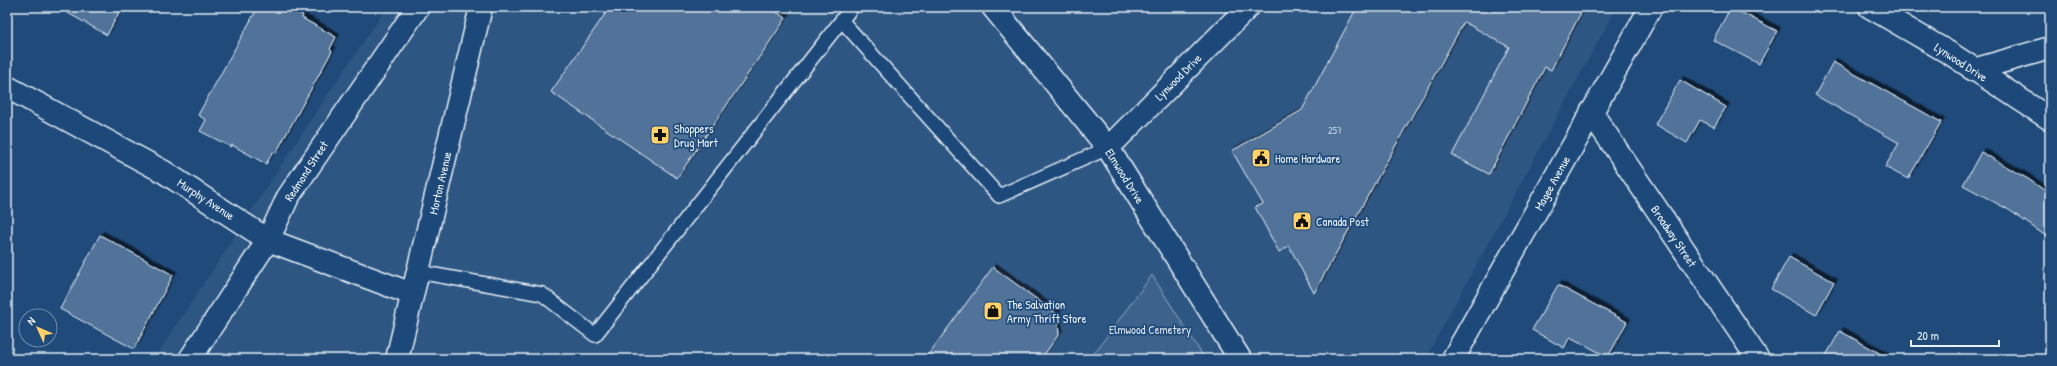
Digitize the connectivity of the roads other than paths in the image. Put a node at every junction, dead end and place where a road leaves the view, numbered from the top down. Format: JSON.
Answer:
{"nodes":[{"id":1,"x":418,"y":7,"type":"edge"},
{"id":2,"x":481,"y":7,"type":"edge"},
{"id":3,"x":852,"y":7,"type":"edge"},
{"id":4,"x":993,"y":7,"type":"edge"},
{"id":5,"x":1248,"y":7,"type":"edge"},
{"id":6,"x":1651,"y":7,"type":"edge"},
{"id":7,"x":1870,"y":7,"type":"edge"},
{"id":8,"x":842,"y":21,"type":"junction"},
{"id":9,"x":2050,"y":48,"type":"edge"},
{"id":10,"x":1973,"y":70,"type":"junction"},
{"id":11,"x":7,"y":87,"type":"edge"},
{"id":12,"x":1591,"y":112,"type":"junction"},
{"id":13,"x":2050,"y":119,"type":"edge"},
{"id":14,"x":1108,"y":148,"type":"junction"},
{"id":15,"x":268,"y":240,"type":"junction"},
{"id":16,"x":418,"y":272,"type":"junction"},
{"id":17,"x":412,"y":294,"type":"junction"},
{"id":18,"x":190,"y":359,"type":"edge"},
{"id":19,"x":397,"y":359,"type":"edge"},
{"id":20,"x":1240,"y":359,"type":"edge"},
{"id":21,"x":1453,"y":359,"type":"edge"},
{"id":22,"x":1758,"y":359,"type":"edge"}],
"edges":[{"from":1,"to":15,"type":"street","name":"Redmond Street"},
{"from":2,"to":16,"type":"street","name":"Morton Avenue"},
{"from":3,"to":8,"type":"lane"},
{"from":4,"to":14,"type":"street","name":"Elmwood Drive"},
{"from":5,"to":14,"type":"street","name":"Lynwood Drive"},
{"from":6,"to":12,"type":"street","name":"Magee Avenue"},
{"from":7,"to":10,"type":"street","name":"Lynwood Drive"},
{"from":8,"to":14,"type":"lane"},
{"from":8,"to":16,"type":"lane"},
{"from":9,"to":10,"type":"street"},
{"from":10,"to":13,"type":"street","name":"Lynwood Drive"},
{"from":11,"to":15,"type":"street","name":"Murphy Avenue"},
{"from":12,"to":21,"type":"street","name":"Magee Avenue"},
{"from":12,"to":22,"type":"street","name":"Broadway Street"},
{"from":14,"to":20,"type":"street","name":"Elmwood Drive"},
{"from":15,"to":17,"type":"street","name":"Murphy Avenue"},
{"from":15,"to":18,"type":"street","name":"Redmond Street"},
{"from":16,"to":17,"type":"street","name":"Morton Avenue"},
{"from":17,"to":19,"type":"street","name":"Morton Avenue"}]}
